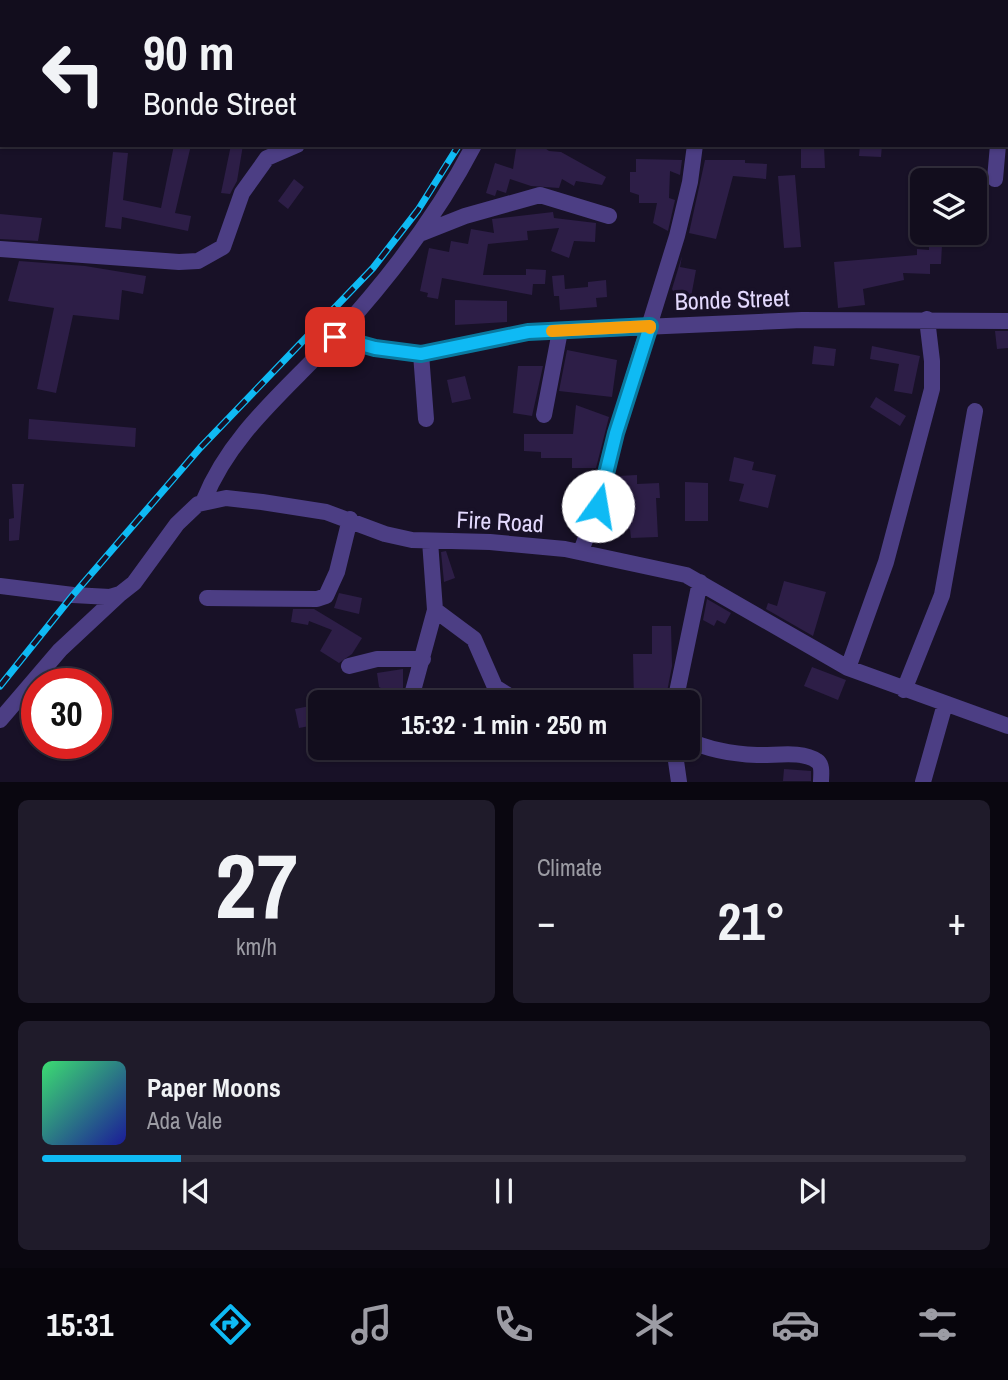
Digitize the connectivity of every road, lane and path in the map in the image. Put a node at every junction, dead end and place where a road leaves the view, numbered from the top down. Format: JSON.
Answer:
{"nodes":[{"id":1,"x":292,"y":147,"type":"edge"},
{"id":2,"x":473,"y":147,"type":"edge"},
{"id":3,"x":695,"y":147,"type":"edge"},
{"id":4,"x":998,"y":147,"type":"edge"},
{"id":5,"x":995,"y":179,"type":"dead end"},
{"id":6,"x":609,"y":216,"type":"dead end"},
{"id":7,"x":422,"y":233,"type":"junction"},
{"id":8,"x":0,"y":249,"type":"edge"},
{"id":9,"x":927,"y":319,"type":"junction"},
{"id":10,"x":1008,"y":321,"type":"edge"},
{"id":11,"x":650,"y":326,"type":"junction"},
{"id":12,"x":560,"y":331,"type":"junction"},
{"id":13,"x":335,"y":337,"type":"junction"},
{"id":14,"x":421,"y":354,"type":"junction"},
{"id":15,"x":975,"y":411,"type":"dead end"},
{"id":16,"x":544,"y":415,"type":"dead end"},
{"id":17,"x":426,"y":419,"type":"dead end"},
{"id":18,"x":204,"y":500,"type":"junction"},
{"id":19,"x":350,"y":519,"type":"junction"},
{"id":20,"x":429,"y":541,"type":"junction"},
{"id":21,"x":581,"y":551,"type":"junction"},
{"id":22,"x":701,"y":582,"type":"junction"},
{"id":23,"x":0,"y":586,"type":"edge"},
{"id":24,"x":120,"y":593,"type":"junction"},
{"id":25,"x":207,"y":598,"type":"dead end"},
{"id":26,"x":435,"y":610,"type":"junction"},
{"id":27,"x":423,"y":659,"type":"junction"},
{"id":28,"x":349,"y":666,"type":"dead end"},
{"id":29,"x":848,"y":668,"type":"junction"},
{"id":30,"x":414,"y":690,"type":"edge"},
{"id":31,"x":500,"y":690,"type":"edge"},
{"id":32,"x":678,"y":690,"type":"edge"},
{"id":33,"x":904,"y":690,"type":"junction"},
{"id":34,"x":945,"y":704,"type":"junction"},
{"id":35,"x":0,"y":720,"type":"edge"},
{"id":36,"x":1008,"y":726,"type":"edge"},
{"id":37,"x":700,"y":746,"type":"edge"},
{"id":38,"x":676,"y":760,"type":"edge"},
{"id":39,"x":679,"y":782,"type":"edge"},
{"id":40,"x":821,"y":782,"type":"edge"},
{"id":41,"x":923,"y":782,"type":"edge"}],
"edges":[{"from":1,"to":8,"type":"street"},
{"from":2,"to":7,"type":"street"},
{"from":3,"to":11,"type":"street"},
{"from":4,"to":5,"type":"street"},
{"from":6,"to":7,"type":"street"},
{"from":7,"to":13,"type":"street"},
{"from":9,"to":10,"type":"street","name":"Bonde Street"},
{"from":9,"to":11,"type":"street","name":"Bonde Street"},
{"from":9,"to":29,"type":"street"},
{"from":11,"to":12,"type":"street","name":"Bonde Street"},
{"from":11,"to":21,"type":"street"},
{"from":12,"to":14,"type":"street","name":"Bonde Street"},
{"from":12,"to":16,"type":"street"},
{"from":13,"to":14,"type":"street","name":"Bonde Street"},
{"from":13,"to":18,"type":"street"},
{"from":14,"to":17,"type":"street"},
{"from":15,"to":33,"type":"street"},
{"from":18,"to":19,"type":"street","name":"Fire Road"},
{"from":18,"to":24,"type":"street"},
{"from":19,"to":20,"type":"street","name":"Fire Road"},
{"from":19,"to":25,"type":"street"},
{"from":20,"to":21,"type":"street","name":"Fire Road"},
{"from":20,"to":26,"type":"street"},
{"from":21,"to":22,"type":"street","name":"Fire Road"},
{"from":22,"to":29,"type":"street","name":"Fire Road"},
{"from":22,"to":32,"type":"street"},
{"from":23,"to":24,"type":"street"},
{"from":24,"to":35,"type":"street"},
{"from":26,"to":27,"type":"street"},
{"from":26,"to":31,"type":"street"},
{"from":27,"to":28,"type":"street"},
{"from":27,"to":30,"type":"street"},
{"from":29,"to":33,"type":"street","name":"Fire Road"},
{"from":33,"to":34,"type":"street","name":"Fire Road"},
{"from":34,"to":36,"type":"street","name":"Fire Road"},
{"from":34,"to":41,"type":"street"},
{"from":37,"to":40,"type":"street"},
{"from":38,"to":39,"type":"street"}]}
